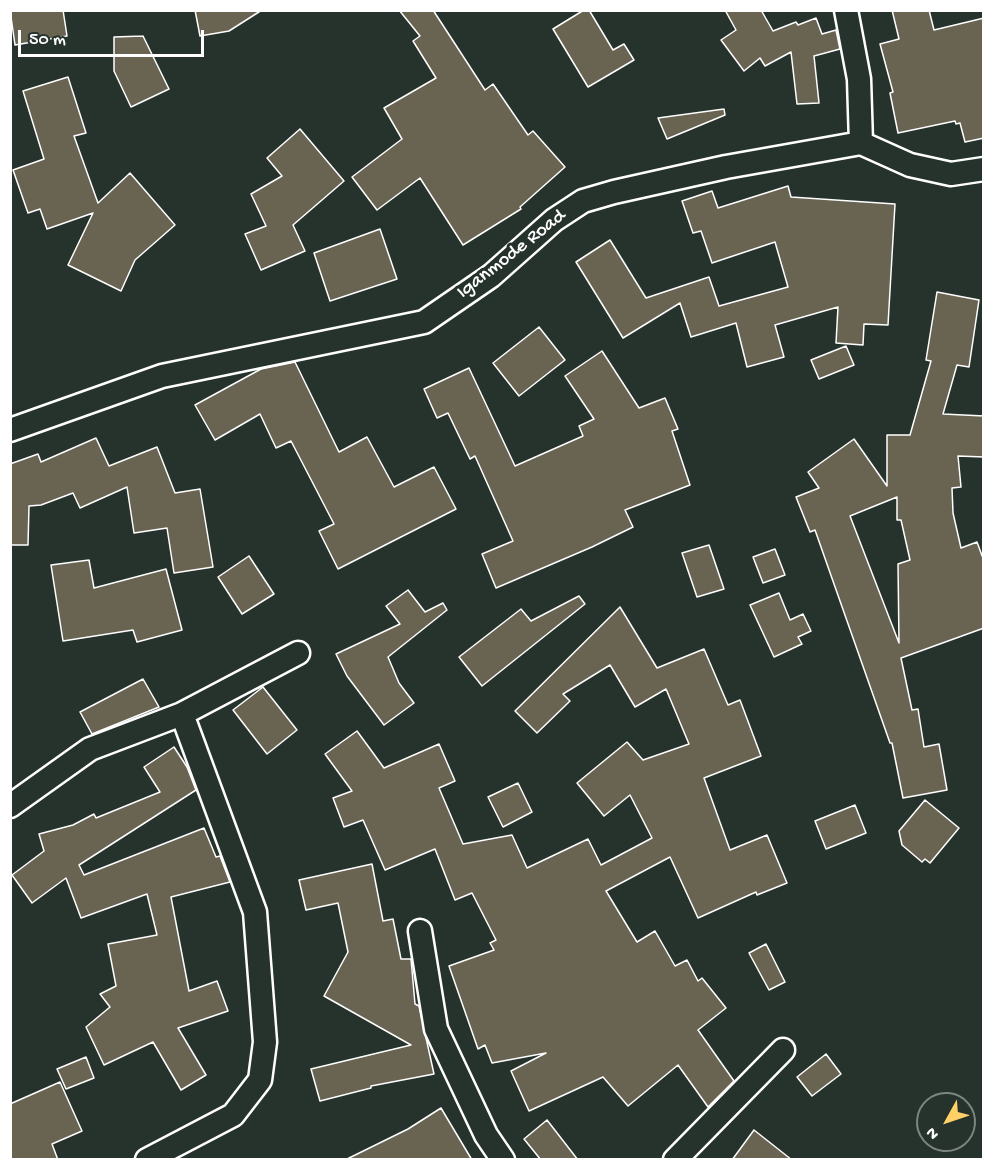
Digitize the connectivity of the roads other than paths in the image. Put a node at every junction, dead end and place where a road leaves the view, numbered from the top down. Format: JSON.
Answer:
{"nodes":[{"id":1,"x":846,"y":10,"type":"edge"},
{"id":2,"x":861,"y":143,"type":"junction"},
{"id":3,"x":984,"y":169,"type":"edge"},
{"id":4,"x":10,"y":430,"type":"edge"},
{"id":5,"x":298,"y":652,"type":"dead end"},
{"id":6,"x":182,"y":714,"type":"junction"},
{"id":7,"x":10,"y":806,"type":"edge"},
{"id":8,"x":420,"y":931,"type":"dead end"},
{"id":9,"x":783,"y":1050,"type":"dead end"},
{"id":10,"x":147,"y":1160,"type":"edge"},
{"id":11,"x":503,"y":1160,"type":"edge"},
{"id":12,"x":675,"y":1160,"type":"edge"}],
"edges":[{"from":1,"to":2,"type":"street"},
{"from":2,"to":3,"type":"street"},
{"from":2,"to":4,"type":"street","name":"Iganmode Road"},
{"from":5,"to":6,"type":"street"},
{"from":6,"to":7,"type":"street"},
{"from":6,"to":10,"type":"street"},
{"from":8,"to":11,"type":"street"},
{"from":9,"to":12,"type":"street"}]}
